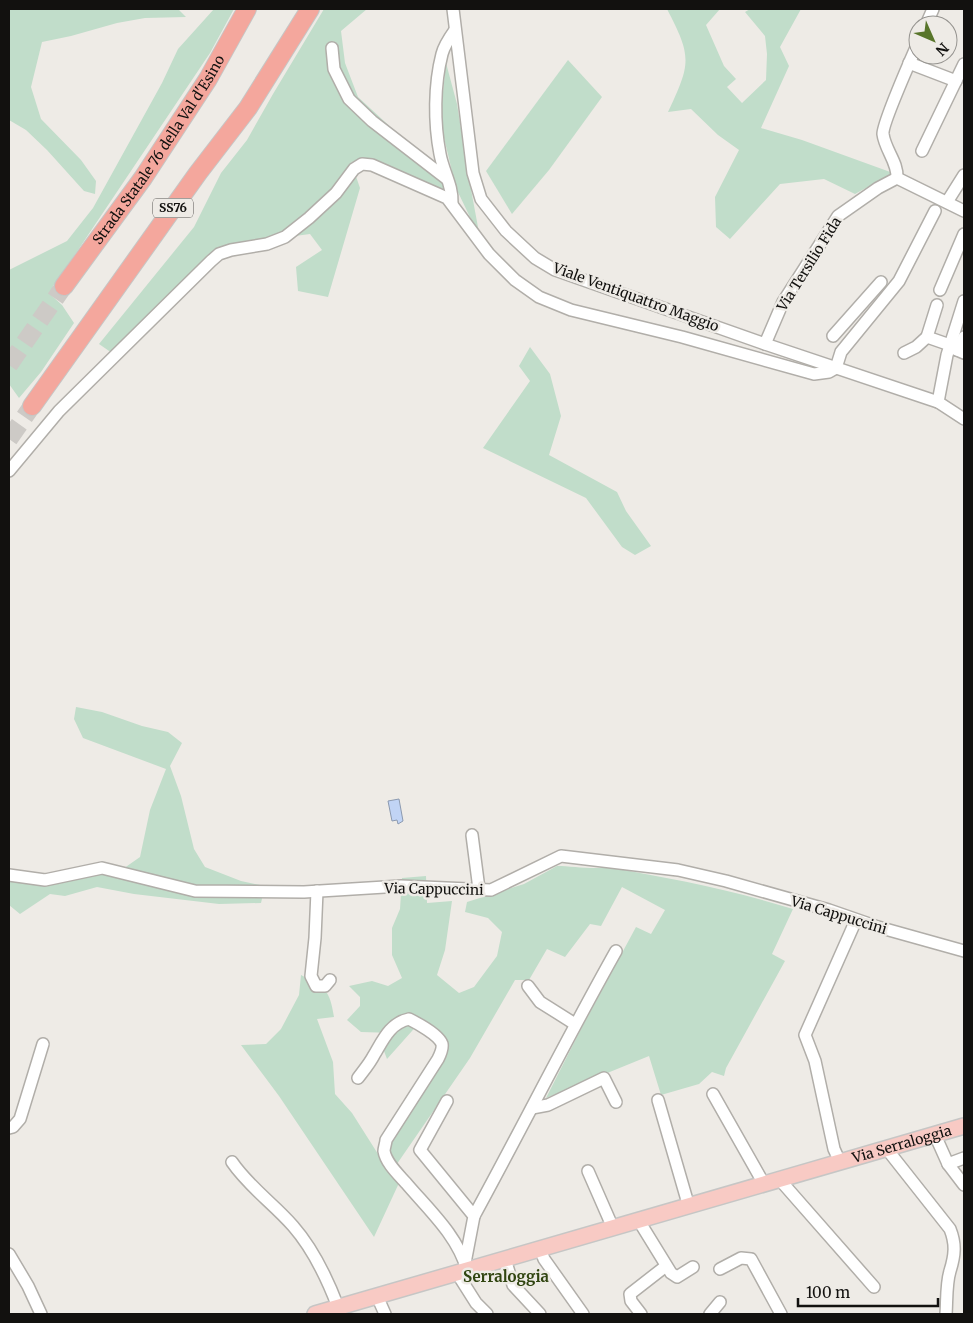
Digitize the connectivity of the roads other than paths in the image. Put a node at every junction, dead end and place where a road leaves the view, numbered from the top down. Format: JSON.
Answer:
{"nodes":[{"id":1,"x":247,"y":9,"type":"edge"},
{"id":2,"x":310,"y":9,"type":"edge"},
{"id":3,"x":453,"y":9,"type":"edge"},
{"id":4,"x":455,"y":30,"type":"junction"},
{"id":5,"x":332,"y":48,"type":"dead end"},
{"id":6,"x":964,"y":64,"type":"edge"},
{"id":7,"x":908,"y":65,"type":"edge"},
{"id":8,"x":914,"y":65,"type":"edge"},
{"id":9,"x":956,"y":81,"type":"junction"},
{"id":10,"x":922,"y":151,"type":"dead end"},
{"id":11,"x":964,"y":175,"type":"edge"},
{"id":12,"x":897,"y":178,"type":"junction"},
{"id":13,"x":448,"y":179,"type":"junction"},
{"id":14,"x":947,"y":202,"type":"junction"},
{"id":15,"x":452,"y":203,"type":"junction"},
{"id":16,"x":935,"y":211,"type":"dead end"},
{"id":17,"x":964,"y":211,"type":"edge"},
{"id":18,"x":964,"y":234,"type":"edge"},
{"id":19,"x":953,"y":260,"type":"junction"},
{"id":20,"x":964,"y":265,"type":"edge"},
{"id":21,"x":881,"y":282,"type":"dead end"},
{"id":22,"x":64,"y":286,"type":"tunnel mouth"},
{"id":23,"x":940,"y":290,"type":"dead end"},
{"id":24,"x":867,"y":298,"type":"junction"},
{"id":25,"x":964,"y":301,"type":"edge"},
{"id":26,"x":937,"y":305,"type":"dead end"},
{"id":27,"x":878,"y":307,"type":"junction"},
{"id":28,"x":833,"y":336,"type":"dead end"},
{"id":29,"x":927,"y":337,"type":"junction"},
{"id":30,"x":964,"y":337,"type":"edge"},
{"id":31,"x":765,"y":344,"type":"junction"},
{"id":32,"x":955,"y":349,"type":"edge"},
{"id":33,"x":904,"y":354,"type":"dead end"},
{"id":34,"x":836,"y":368,"type":"junction"},
{"id":35,"x":938,"y":402,"type":"junction"},
{"id":36,"x":32,"y":406,"type":"tunnel mouth"},
{"id":37,"x":964,"y":419,"type":"edge"},
{"id":38,"x":9,"y":471,"type":"edge"},
{"id":39,"x":472,"y":835,"type":"dead end"},
{"id":40,"x":9,"y":875,"type":"edge"},
{"id":41,"x":479,"y":890,"type":"junction"},
{"id":42,"x":317,"y":891,"type":"junction"},
{"id":43,"x":856,"y":920,"type":"junction"},
{"id":44,"x":616,"y":950,"type":"dead end"},
{"id":45,"x":964,"y":951,"type":"edge"},
{"id":46,"x":330,"y":980,"type":"dead end"},
{"id":47,"x":528,"y":986,"type":"dead end"},
{"id":48,"x":575,"y":1024,"type":"junction"},
{"id":49,"x":43,"y":1044,"type":"dead end"},
{"id":50,"x":358,"y":1078,"type":"dead end"},
{"id":51,"x":713,"y":1094,"type":"dead end"},
{"id":52,"x":658,"y":1100,"type":"dead end"},
{"id":53,"x":448,"y":1101,"type":"dead end"},
{"id":54,"x":616,"y":1102,"type":"dead end"},
{"id":55,"x":532,"y":1108,"type":"junction"},
{"id":56,"x":964,"y":1126,"type":"edge"},
{"id":57,"x":9,"y":1128,"type":"edge"},
{"id":58,"x":935,"y":1135,"type":"junction"},
{"id":59,"x":886,"y":1148,"type":"junction"},
{"id":60,"x":964,"y":1158,"type":"edge"},
{"id":61,"x":232,"y":1162,"type":"dead end"},
{"id":62,"x":840,"y":1162,"type":"junction"},
{"id":63,"x":948,"y":1164,"type":"junction"},
{"id":64,"x":588,"y":1171,"type":"dead end"},
{"id":65,"x":780,"y":1180,"type":"junction"},
{"id":66,"x":764,"y":1184,"type":"junction"},
{"id":67,"x":964,"y":1185,"type":"edge"},
{"id":68,"x":689,"y":1206,"type":"junction"},
{"id":69,"x":474,"y":1216,"type":"junction"},
{"id":70,"x":639,"y":1221,"type":"junction"},
{"id":71,"x":613,"y":1228,"type":"junction"},
{"id":72,"x":540,"y":1249,"type":"junction"},
{"id":73,"x":9,"y":1254,"type":"edge"},
{"id":74,"x":505,"y":1259,"type":"junction"},
{"id":75,"x":666,"y":1266,"type":"junction"},
{"id":76,"x":693,"y":1267,"type":"dead end"},
{"id":77,"x":463,"y":1269,"type":"junction"},
{"id":78,"x":720,"y":1269,"type":"dead end"},
{"id":79,"x":874,"y":1287,"type":"dead end"},
{"id":80,"x":376,"y":1296,"type":"junction"},
{"id":81,"x":720,"y":1302,"type":"dead end"},
{"id":82,"x":338,"y":1307,"type":"junction"},
{"id":83,"x":41,"y":1314,"type":"edge"},
{"id":84,"x":315,"y":1314,"type":"edge"},
{"id":85,"x":385,"y":1314,"type":"edge"},
{"id":86,"x":487,"y":1314,"type":"edge"},
{"id":87,"x":540,"y":1314,"type":"edge"},
{"id":88,"x":583,"y":1314,"type":"edge"},
{"id":89,"x":641,"y":1314,"type":"edge"},
{"id":90,"x":710,"y":1314,"type":"edge"},
{"id":91,"x":781,"y":1314,"type":"edge"},
{"id":92,"x":946,"y":1314,"type":"edge"}],
"edges":[{"from":1,"to":22,"type":"highway","name":"Strada Statale 76 della Val d'Esino","number":"SS76"},
{"from":2,"to":36,"type":"highway","number":"SS76"},
{"from":3,"to":4,"type":"street","name":"Viale Ventiquattro Maggio"},
{"from":4,"to":13,"type":"street"},
{"from":4,"to":31,"type":"street","name":"Viale Ventiquattro Maggio"},
{"from":5,"to":13,"type":"street"},
{"from":6,"to":9,"type":"street"},
{"from":7,"to":12,"type":"street"},
{"from":8,"to":9,"type":"street"},
{"from":9,"to":10,"type":"street"},
{"from":11,"to":14,"type":"street"},
{"from":12,"to":14,"type":"street"},
{"from":12,"to":31,"type":"street","name":"Via Tersilio Fida"},
{"from":13,"to":15,"type":"street"},
{"from":14,"to":17,"type":"street"},
{"from":15,"to":34,"type":"street"},
{"from":15,"to":38,"type":"street"},
{"from":16,"to":27,"type":"street"},
{"from":18,"to":19,"type":"street"},
{"from":19,"to":20,"type":"street"},
{"from":19,"to":23,"type":"street"},
{"from":21,"to":24,"type":"street"},
{"from":24,"to":27,"type":"street"},
{"from":24,"to":28,"type":"street"},
{"from":25,"to":32,"type":"street"},
{"from":26,"to":29,"type":"street"},
{"from":27,"to":34,"type":"street"},
{"from":29,"to":32,"type":"street"},
{"from":29,"to":33,"type":"street"},
{"from":30,"to":32,"type":"street"},
{"from":31,"to":34,"type":"street","name":"Viale Ventiquattro Maggio"},
{"from":32,"to":35,"type":"street"},
{"from":34,"to":35,"type":"street","name":"Viale Ventiquattro Maggio"},
{"from":35,"to":37,"type":"street","name":"Viale Ventiquattro Maggio"},
{"from":39,"to":41,"type":"street"},
{"from":40,"to":42,"type":"street","name":"Via Cappuccini"},
{"from":41,"to":42,"type":"street","name":"Via Cappuccini"},
{"from":41,"to":43,"type":"street","name":"Via Cappuccini"},
{"from":42,"to":46,"type":"street"},
{"from":43,"to":45,"type":"street","name":"Via Cappuccini"},
{"from":43,"to":62,"type":"street","name":"Via Serraloggia"},
{"from":44,"to":48,"type":"street"},
{"from":47,"to":48,"type":"street"},
{"from":48,"to":55,"type":"street"},
{"from":49,"to":57,"type":"street"},
{"from":50,"to":77,"type":"street"},
{"from":51,"to":66,"type":"street"},
{"from":52,"to":68,"type":"street"},
{"from":53,"to":69,"type":"street"},
{"from":54,"to":55,"type":"street"},
{"from":55,"to":69,"type":"street"},
{"from":56,"to":58,"type":"main road","name":"Via Serraloggia"},
{"from":58,"to":59,"type":"main road","name":"Via Serraloggia"},
{"from":58,"to":63,"type":"street"},
{"from":59,"to":62,"type":"main road","name":"Via Serraloggia"},
{"from":59,"to":92,"type":"street"},
{"from":60,"to":63,"type":"street"},
{"from":61,"to":82,"type":"street"},
{"from":62,"to":65,"type":"main road","name":"Via Serraloggia"},
{"from":63,"to":67,"type":"street"},
{"from":64,"to":71,"type":"street"},
{"from":65,"to":66,"type":"main road","name":"Via Serraloggia"},
{"from":65,"to":79,"type":"street"},
{"from":66,"to":68,"type":"main road","name":"Via Serraloggia"},
{"from":68,"to":70,"type":"main road","name":"Via Serraloggia"},
{"from":69,"to":77,"type":"street"},
{"from":70,"to":71,"type":"main road","name":"Via Serraloggia"},
{"from":70,"to":75,"type":"street"},
{"from":71,"to":72,"type":"main road","name":"Via Serraloggia"},
{"from":72,"to":74,"type":"main road","name":"Via Serraloggia"},
{"from":72,"to":88,"type":"street"},
{"from":73,"to":83,"type":"street"},
{"from":74,"to":77,"type":"main road","name":"Via Serraloggia"},
{"from":74,"to":87,"type":"street"},
{"from":75,"to":76,"type":"street"},
{"from":75,"to":89,"type":"street"},
{"from":77,"to":80,"type":"main road","name":"Via Serraloggia"},
{"from":77,"to":86,"type":"street"},
{"from":78,"to":91,"type":"street"},
{"from":80,"to":82,"type":"main road","name":"Via Serraloggia"},
{"from":80,"to":85,"type":"street"},
{"from":81,"to":90,"type":"street"},
{"from":82,"to":84,"type":"main road","name":"Via Serraloggia"}]}
